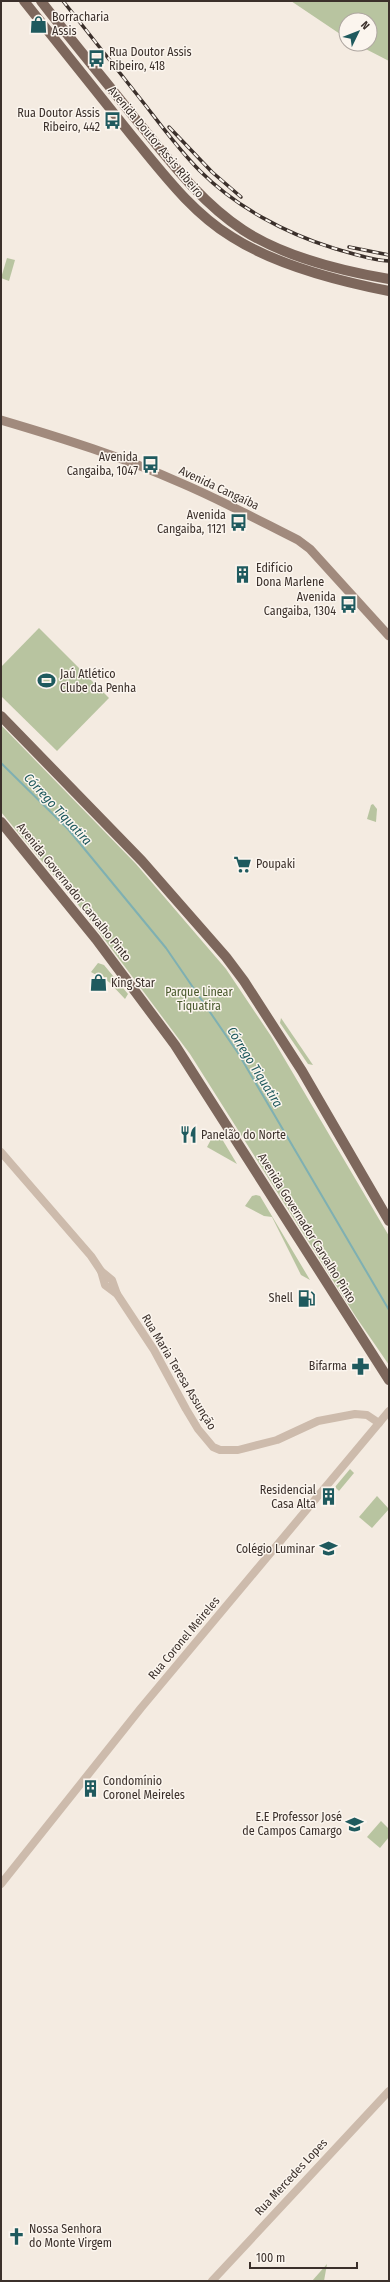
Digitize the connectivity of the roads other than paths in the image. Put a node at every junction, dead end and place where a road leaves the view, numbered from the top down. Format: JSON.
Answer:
{"nodes":[{"id":1,"x":24,"y":1,"type":"edge"},
{"id":2,"x":41,"y":1,"type":"edge"},
{"id":3,"x":389,"y":279,"type":"edge"},
{"id":4,"x":389,"y":291,"type":"edge"},
{"id":5,"x":1,"y":420,"type":"edge"},
{"id":6,"x":389,"y":636,"type":"edge"},
{"id":7,"x":1,"y":716,"type":"edge"},
{"id":8,"x":1,"y":822,"type":"edge"},
{"id":9,"x":1,"y":1152,"type":"edge"},
{"id":10,"x":389,"y":1221,"type":"edge"},
{"id":11,"x":389,"y":1380,"type":"edge"},
{"id":12,"x":389,"y":1411,"type":"edge"},
{"id":13,"x":379,"y":1423,"type":"junction"},
{"id":14,"x":1,"y":1884,"type":"edge"},
{"id":15,"x":389,"y":2091,"type":"edge"},
{"id":16,"x":212,"y":2281,"type":"edge"}],
"edges":[{"from":1,"to":4,"type":"main road","name":"Avenida Doutor Assis Ribeiro"},
{"from":2,"to":3,"type":"main road","name":"Avenida Doutor Assis Ribeiro"},
{"from":5,"to":6,"type":"main road","name":"Avenida Cangaíba"},
{"from":7,"to":10,"type":"main road"},
{"from":8,"to":11,"type":"main road","name":"Avenida Governador Carvalho Pinto"},
{"from":9,"to":13,"type":"street","name":"Rua Maria Teresa Assunção"},
{"from":12,"to":13,"type":"street","name":"Rua Coronel Meireles"},
{"from":13,"to":14,"type":"street","name":"Rua Coronel Meireles"},
{"from":15,"to":16,"type":"street","name":"Rua Mercedes Lopes"}]}
